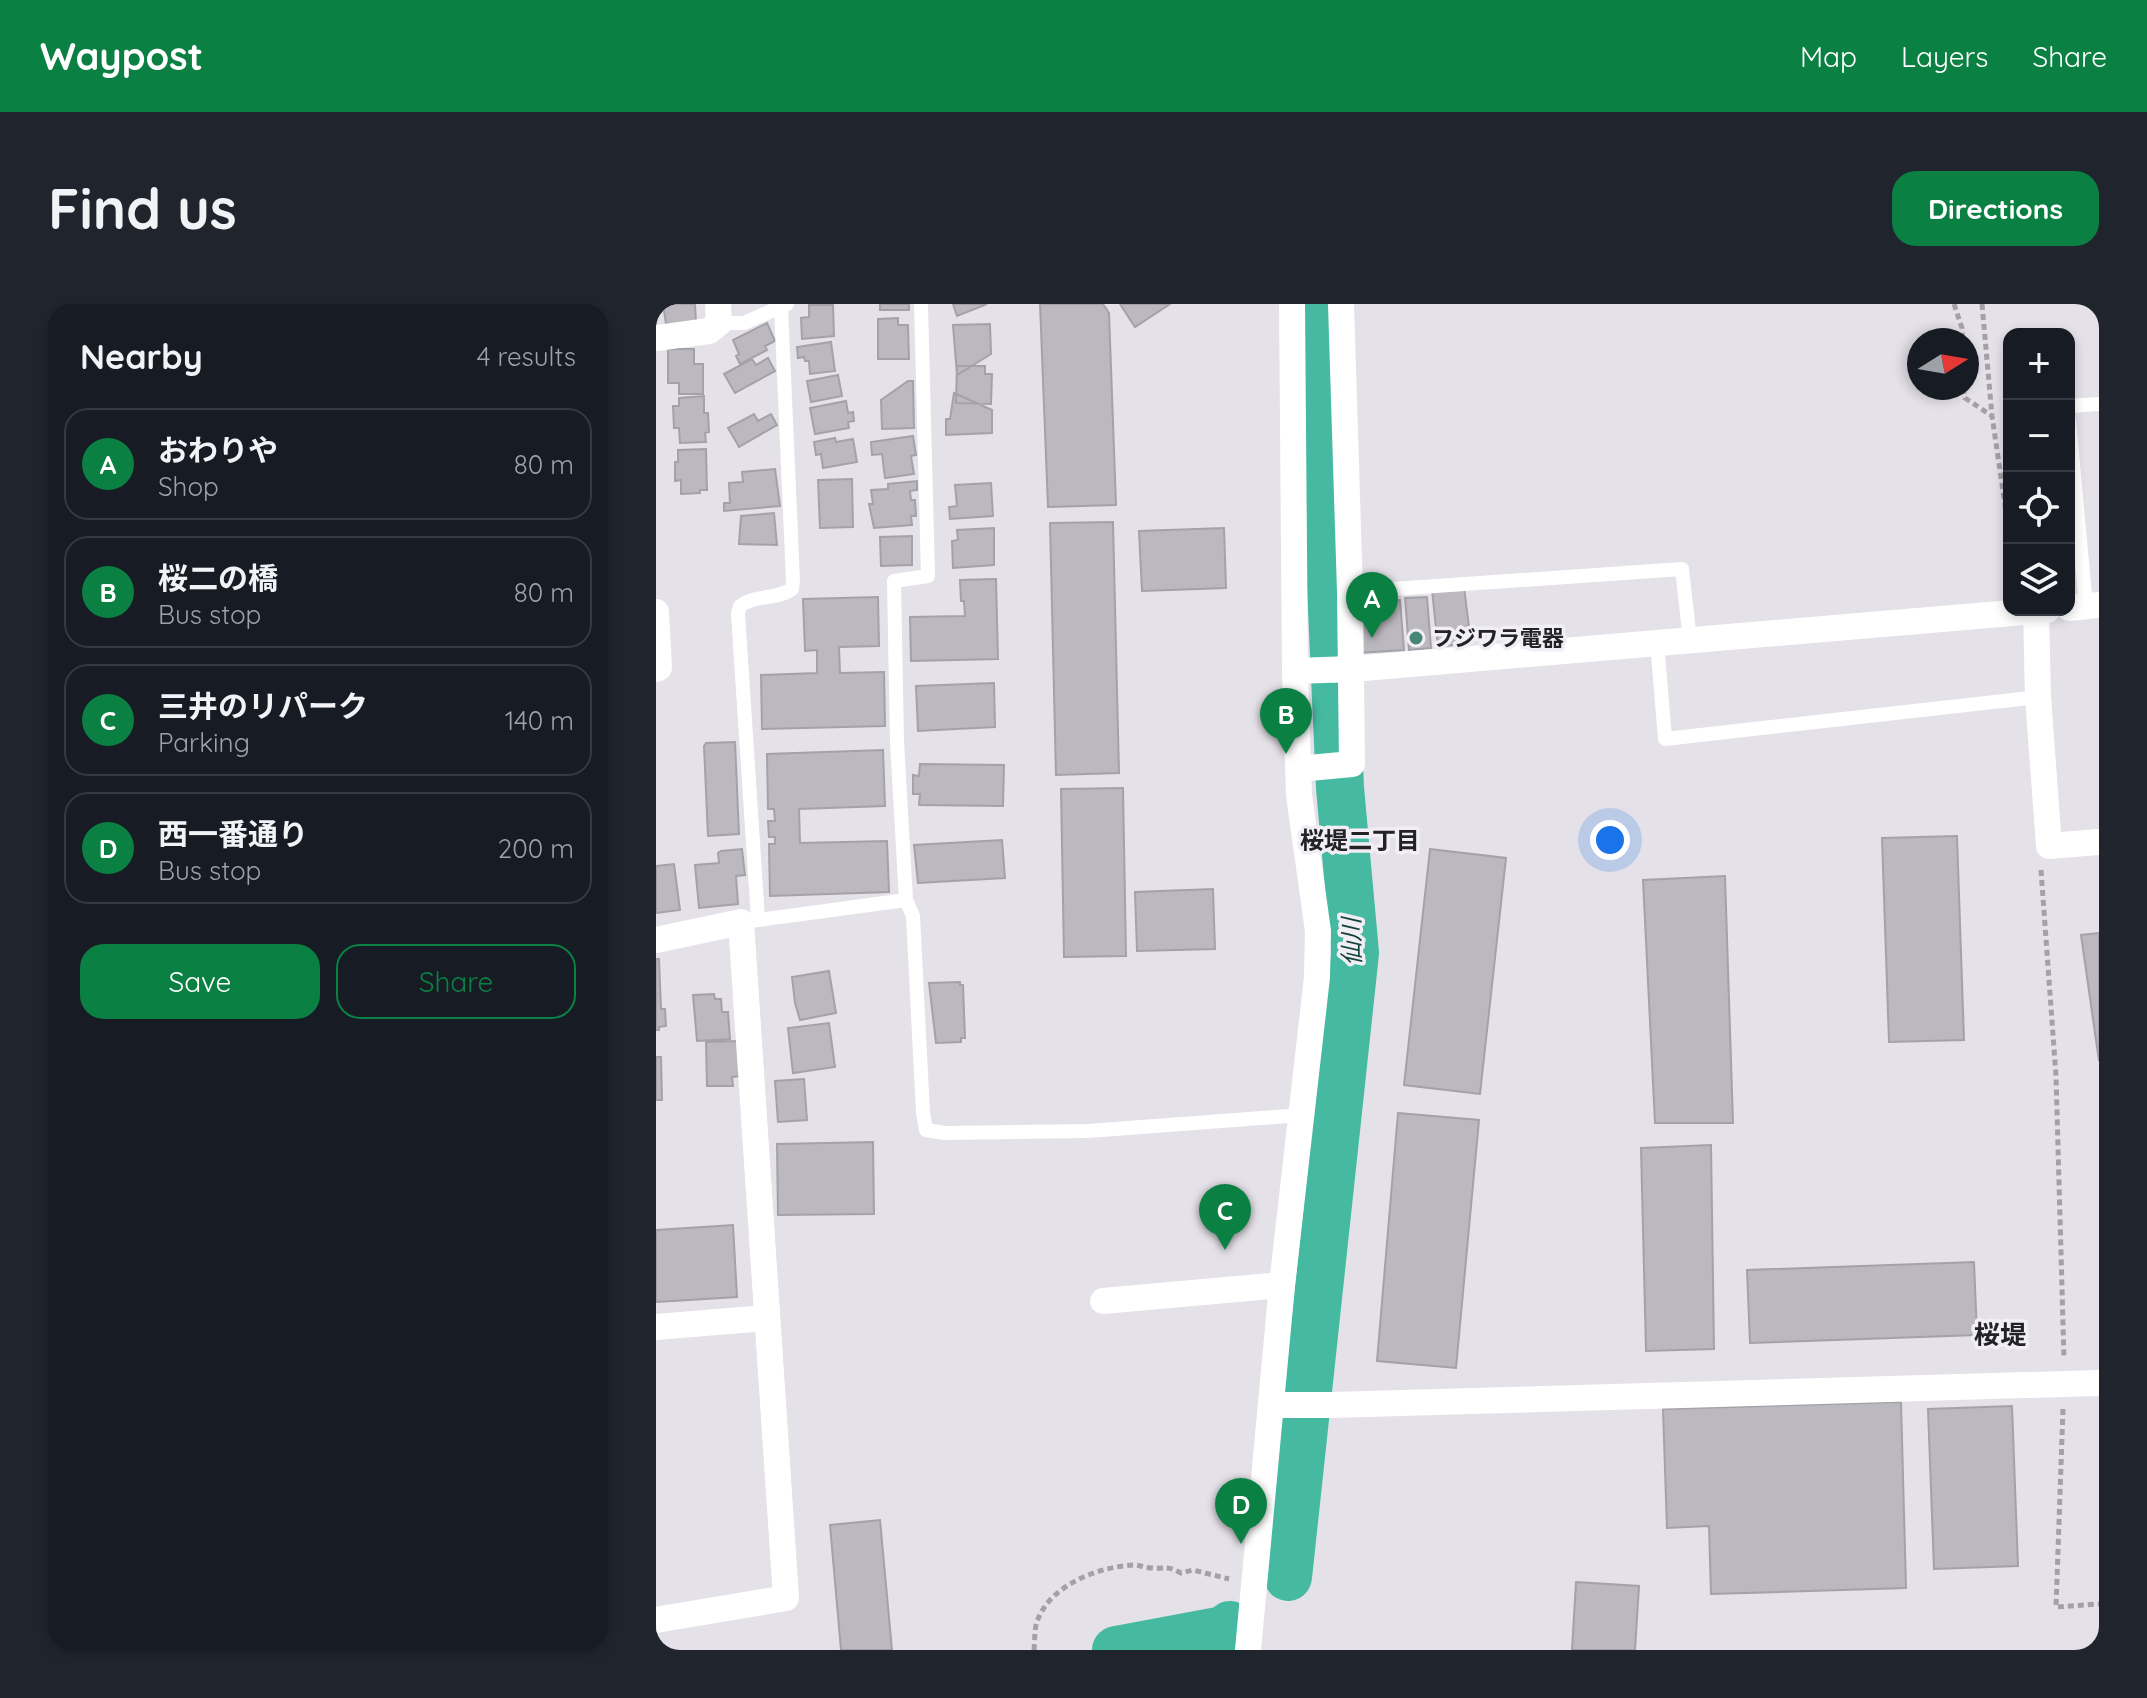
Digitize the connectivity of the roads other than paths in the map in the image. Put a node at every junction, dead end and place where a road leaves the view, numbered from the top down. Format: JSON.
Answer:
{"nodes":[{"id":1,"x":921,"y":304,"type":"edge"},
{"id":2,"x":1292,"y":304,"type":"edge"},
{"id":3,"x":1341,"y":304,"type":"edge"},
{"id":4,"x":784,"y":306,"type":"edge"},
{"id":5,"x":719,"y":313,"type":"edge"},
{"id":6,"x":656,"y":338,"type":"edge"},
{"id":7,"x":2099,"y":404,"type":"edge"},
{"id":8,"x":2075,"y":406,"type":"edge"},
{"id":9,"x":2073,"y":472,"type":"edge"},
{"id":10,"x":1350,"y":592,"type":"junction"},
{"id":11,"x":2085,"y":606,"type":"edge"},
{"id":12,"x":656,"y":612,"type":"edge"},
{"id":13,"x":2003,"y":614,"type":"edge"},
{"id":14,"x":2041,"y":616,"type":"edge"},
{"id":15,"x":1690,"y":640,"type":"junction"},
{"id":16,"x":1657,"y":642,"type":"junction"},
{"id":17,"x":656,"y":669,"type":"edge"},
{"id":18,"x":1352,"y":669,"type":"junction"},
{"id":19,"x":1295,"y":671,"type":"junction"},
{"id":20,"x":2038,"y":697,"type":"junction"},
{"id":21,"x":1298,"y":769,"type":"junction"},
{"id":22,"x":2099,"y":842,"type":"edge"},
{"id":23,"x":906,"y":900,"type":"junction"},
{"id":24,"x":750,"y":921,"type":"junction"},
{"id":25,"x":656,"y":940,"type":"edge"},
{"id":26,"x":1302,"y":1115,"type":"junction"},
{"id":27,"x":1282,"y":1285,"type":"junction"},
{"id":28,"x":1103,"y":1301,"type":"dead end"},
{"id":29,"x":766,"y":1318,"type":"junction"},
{"id":30,"x":656,"y":1327,"type":"edge"},
{"id":31,"x":2099,"y":1383,"type":"edge"},
{"id":32,"x":1284,"y":1405,"type":"junction"},
{"id":33,"x":656,"y":1620,"type":"edge"},
{"id":34,"x":1248,"y":1650,"type":"edge"}],
"edges":[{"from":1,"to":23,"type":"lane"},
{"from":2,"to":19,"type":"street"},
{"from":3,"to":10,"type":"street"},
{"from":4,"to":5,"type":"lane"},
{"from":4,"to":24,"type":"lane"},
{"from":5,"to":6,"type":"street"},
{"from":7,"to":8,"type":"lane"},
{"from":9,"to":11,"type":"lane"},
{"from":10,"to":15,"type":"lane"},
{"from":10,"to":18,"type":"street"},
{"from":12,"to":17,"type":"street"},
{"from":13,"to":15,"type":"street"},
{"from":14,"to":20,"type":"street"},
{"from":15,"to":16,"type":"street"},
{"from":16,"to":18,"type":"street"},
{"from":16,"to":20,"type":"lane"},
{"from":18,"to":19,"type":"street"},
{"from":18,"to":21,"type":"street"},
{"from":19,"to":21,"type":"street"},
{"from":20,"to":22,"type":"street"},
{"from":21,"to":26,"type":"street"},
{"from":23,"to":24,"type":"lane"},
{"from":23,"to":26,"type":"lane"},
{"from":24,"to":25,"type":"street"},
{"from":24,"to":29,"type":"street"},
{"from":26,"to":27,"type":"street"},
{"from":27,"to":28,"type":"street"},
{"from":27,"to":32,"type":"street"},
{"from":29,"to":30,"type":"street"},
{"from":29,"to":33,"type":"street"},
{"from":31,"to":32,"type":"street"},
{"from":32,"to":34,"type":"street"}]}
